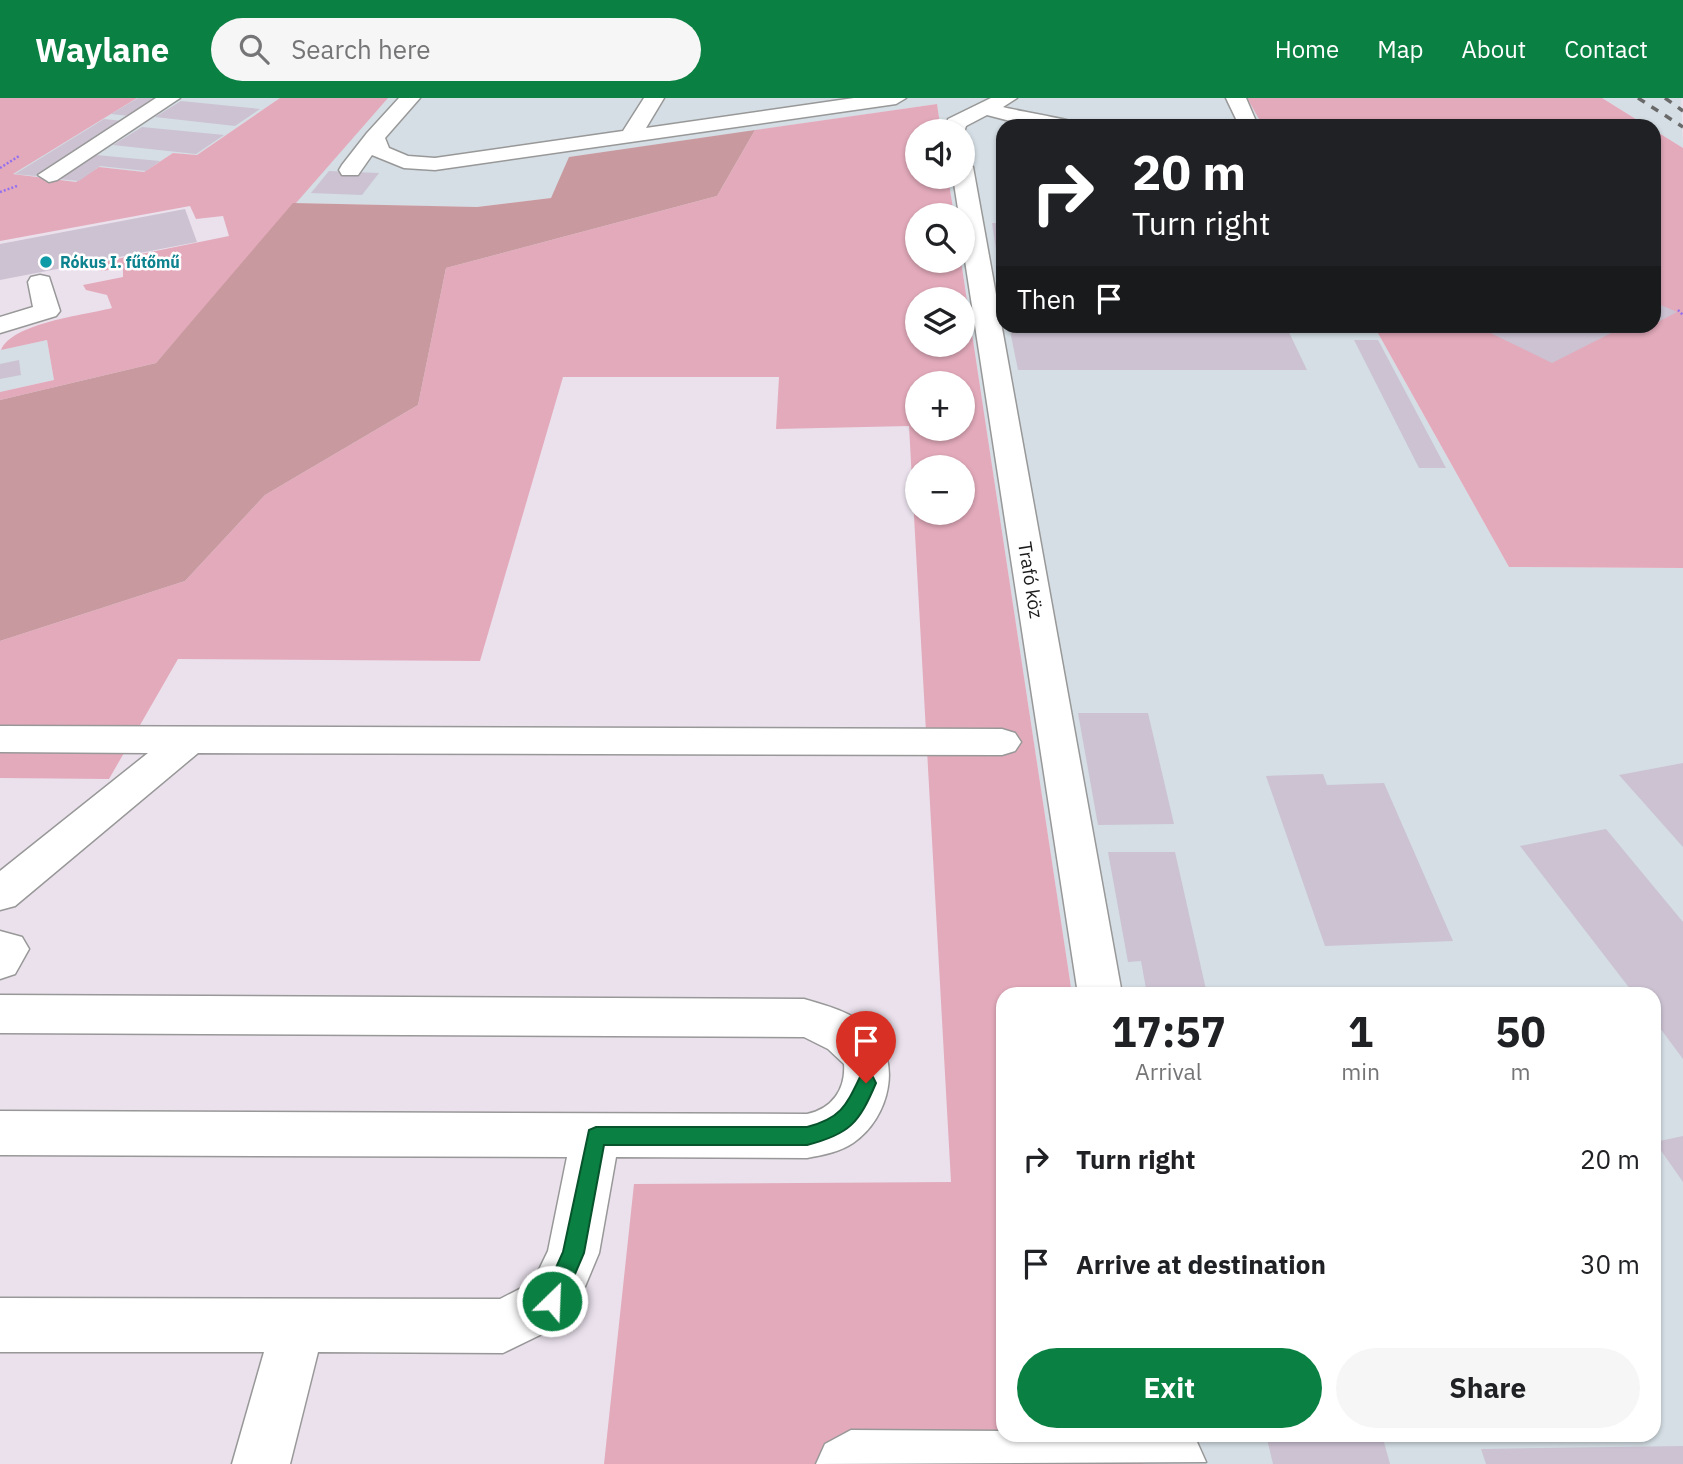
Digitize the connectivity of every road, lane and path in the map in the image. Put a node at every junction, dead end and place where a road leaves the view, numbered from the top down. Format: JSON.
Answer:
{"nodes":[{"id":1,"x":170,"y":98,"type":"edge"},
{"id":2,"x":410,"y":98,"type":"edge"},
{"id":3,"x":654,"y":98,"type":"edge"},
{"id":4,"x":673,"y":98,"type":"edge"},
{"id":5,"x":890,"y":98,"type":"edge"},
{"id":6,"x":896,"y":98,"type":"edge"},
{"id":7,"x":1007,"y":98,"type":"edge"},
{"id":8,"x":1236,"y":98,"type":"edge"},
{"id":9,"x":867,"y":100,"type":"edge"},
{"id":10,"x":836,"y":103,"type":"edge"},
{"id":11,"x":698,"y":108,"type":"dead end"},
{"id":12,"x":985,"y":109,"type":"junction"},
{"id":13,"x":964,"y":119,"type":"edge"},
{"id":14,"x":1026,"y":119,"type":"edge"},
{"id":15,"x":1246,"y":119,"type":"edge"},
{"id":16,"x":689,"y":128,"type":"junction"},
{"id":17,"x":651,"y":134,"type":"junction"},
{"id":18,"x":374,"y":137,"type":"junction"},
{"id":19,"x":630,"y":137,"type":"junction"},
{"id":20,"x":350,"y":170,"type":"dead end"},
{"id":21,"x":49,"y":175,"type":"dead end"},
{"id":22,"x":966,"y":189,"type":"edge"},
{"id":23,"x":40,"y":282,"type":"dead end"},
{"id":24,"x":1678,"y":310,"type":"dead end"},
{"id":25,"x":1683,"y":315,"type":"edge"},
{"id":26,"x":0,"y":325,"type":"edge"},
{"id":27,"x":0,"y":739,"type":"edge"},
{"id":28,"x":189,"y":740,"type":"junction"},
{"id":29,"x":1002,"y":742,"type":"dead end"},
{"id":30,"x":0,"y":894,"type":"edge"},
{"id":31,"x":0,"y":949,"type":"edge"},
{"id":32,"x":0,"y":961,"type":"edge"},
{"id":33,"x":1099,"y":987,"type":"edge"},
{"id":34,"x":0,"y":1014,"type":"edge"},
{"id":35,"x":0,"y":1133,"type":"edge"},
{"id":36,"x":596,"y":1136,"type":"junction"},
{"id":37,"x":0,"y":1325,"type":"edge"},
{"id":38,"x":298,"y":1325,"type":"junction"},
{"id":39,"x":1176,"y":1454,"type":"edge"},
{"id":40,"x":261,"y":1464,"type":"edge"},
{"id":41,"x":845,"y":1464,"type":"edge"}],
"edges":[{"from":1,"to":21,"type":"street"},
{"from":2,"to":18,"type":"street"},
{"from":3,"to":19,"type":"street"},
{"from":4,"to":17,"type":"street"},
{"from":5,"to":6,"type":"street"},
{"from":5,"to":9,"type":"street"},
{"from":7,"to":12,"type":"street"},
{"from":8,"to":15,"type":"street"},
{"from":9,"to":10,"type":"street"},
{"from":10,"to":16,"type":"street"},
{"from":11,"to":16,"type":"street"},
{"from":12,"to":13,"type":"street"},
{"from":12,"to":14,"type":"street"},
{"from":16,"to":17,"type":"street"},
{"from":17,"to":19,"type":"street"},
{"from":18,"to":19,"type":"street"},
{"from":18,"to":20,"type":"street"},
{"from":22,"to":33,"type":"street","name":"Trafó köz"},
{"from":23,"to":26,"type":"street"},
{"from":24,"to":25,"type":"path"},
{"from":27,"to":28,"type":"street"},
{"from":28,"to":29,"type":"street"},
{"from":28,"to":30,"type":"street"},
{"from":31,"to":32,"type":"street"},
{"from":34,"to":36,"type":"street"},
{"from":35,"to":36,"type":"street"},
{"from":36,"to":38,"type":"street"},
{"from":37,"to":38,"type":"street"},
{"from":38,"to":40,"type":"street"},
{"from":39,"to":41,"type":"street"}]}
